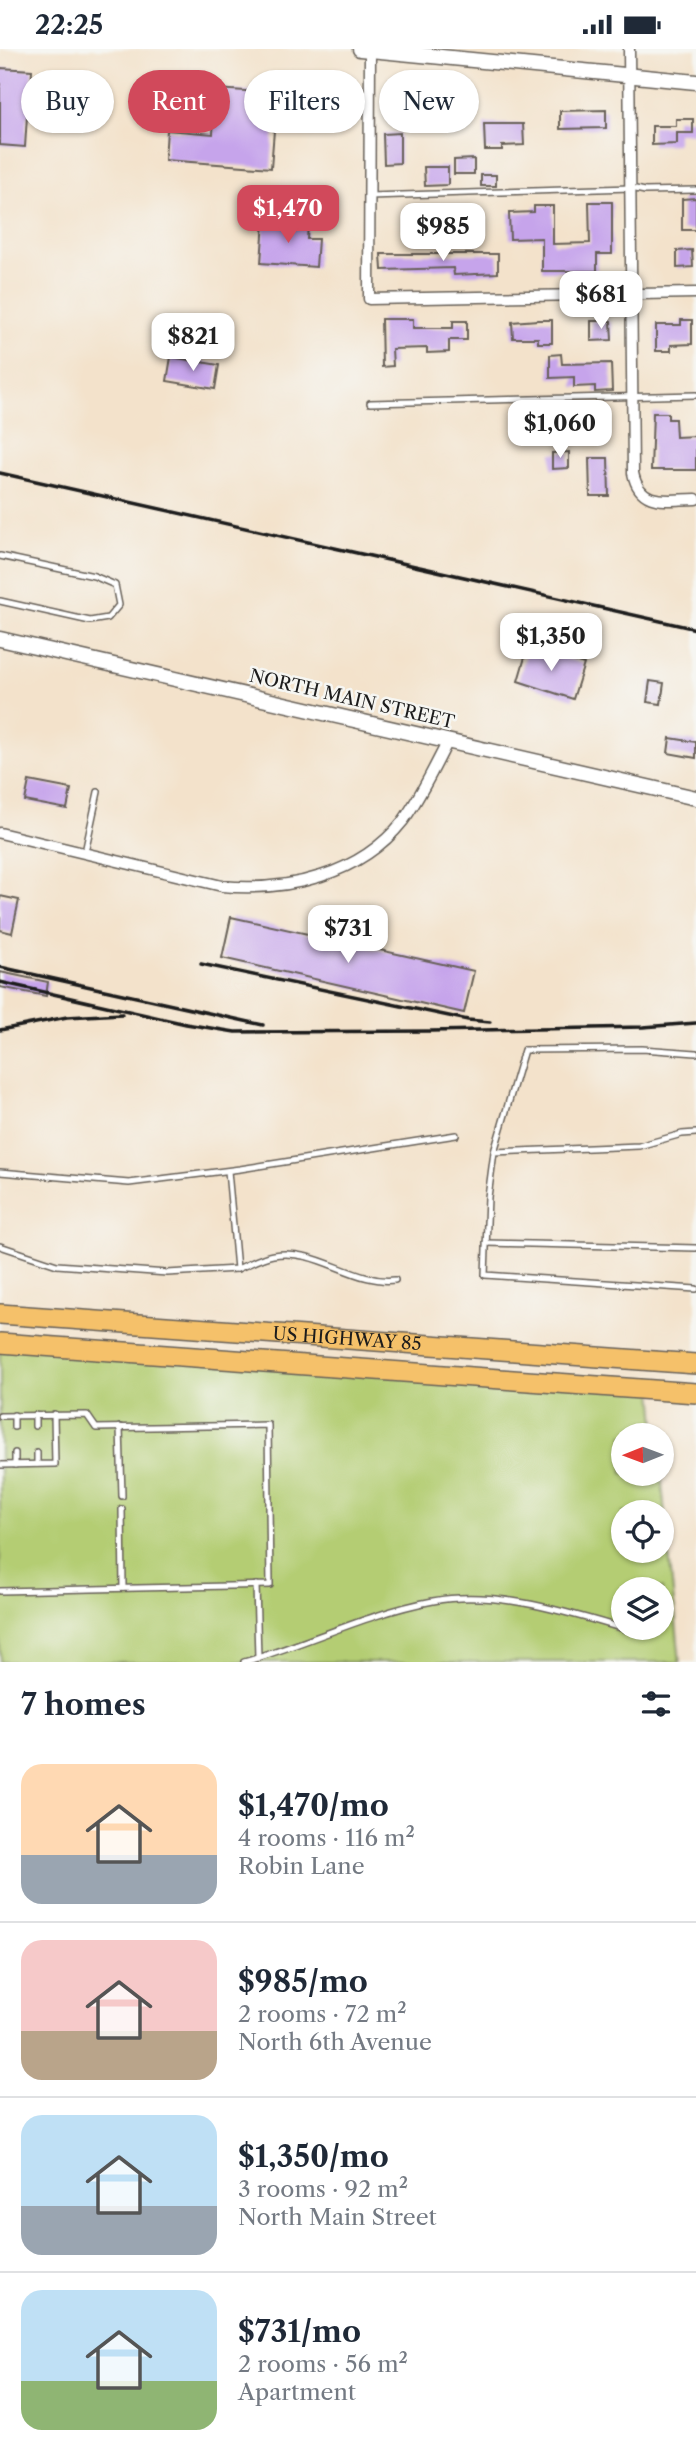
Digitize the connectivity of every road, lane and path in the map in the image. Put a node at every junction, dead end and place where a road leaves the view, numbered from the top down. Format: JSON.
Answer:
{"nodes":[{"id":1,"x":629,"y":49,"type":"edge"},
{"id":2,"x":365,"y":50,"type":"edge"},
{"id":3,"x":630,"y":75,"type":"junction"},
{"id":4,"x":696,"y":82,"type":"edge"},
{"id":5,"x":631,"y":188,"type":"junction"},
{"id":6,"x":696,"y":190,"type":"edge"},
{"id":7,"x":369,"y":196,"type":"junction"},
{"id":8,"x":696,"y":293,"type":"edge"},
{"id":9,"x":631,"y":294,"type":"junction"},
{"id":10,"x":696,"y":395,"type":"edge"},
{"id":11,"x":633,"y":396,"type":"junction"},
{"id":12,"x":370,"y":403,"type":"dead end"},
{"id":13,"x":696,"y":499,"type":"edge"},
{"id":14,"x":0,"y":556,"type":"edge"},
{"id":15,"x":0,"y":601,"type":"edge"},
{"id":16,"x":0,"y":639,"type":"edge"},
{"id":17,"x":447,"y":741,"type":"junction"},
{"id":18,"x":98,"y":792,"type":"dead end"},
{"id":19,"x":696,"y":797,"type":"edge"},
{"id":20,"x":0,"y":833,"type":"edge"},
{"id":21,"x":84,"y":855,"type":"junction"},
{"id":22,"x":696,"y":1053,"type":"edge"},
{"id":23,"x":696,"y":1133,"type":"edge"},
{"id":24,"x":456,"y":1135,"type":"dead end"},
{"id":25,"x":494,"y":1152,"type":"junction"},
{"id":26,"x":228,"y":1171,"type":"junction"},
{"id":27,"x":0,"y":1172,"type":"edge"},
{"id":28,"x":486,"y":1243,"type":"junction"},
{"id":29,"x":0,"y":1246,"type":"edge"},
{"id":30,"x":696,"y":1248,"type":"edge"},
{"id":31,"x":237,"y":1269,"type":"junction"},
{"id":32,"x":396,"y":1280,"type":"dead end"},
{"id":33,"x":696,"y":1289,"type":"edge"},
{"id":34,"x":0,"y":1314,"type":"edge"},
{"id":35,"x":0,"y":1343,"type":"edge"},
{"id":36,"x":696,"y":1364,"type":"edge"},
{"id":37,"x":696,"y":1393,"type":"edge"},
{"id":38,"x":54,"y":1414,"type":"junction"},
{"id":39,"x":14,"y":1415,"type":"junction"},
{"id":40,"x":35,"y":1415,"type":"junction"},
{"id":41,"x":0,"y":1416,"type":"edge"},
{"id":42,"x":36,"y":1426,"type":"dead end"},
{"id":43,"x":14,"y":1427,"type":"dead end"},
{"id":44,"x":120,"y":1427,"type":"junction"},
{"id":45,"x":15,"y":1453,"type":"dead end"},
{"id":46,"x":37,"y":1453,"type":"dead end"},
{"id":47,"x":37,"y":1464,"type":"junction"},
{"id":48,"x":0,"y":1465,"type":"edge"},
{"id":49,"x":15,"y":1465,"type":"junction"},
{"id":50,"x":121,"y":1496,"type":"dead end"},
{"id":51,"x":122,"y":1509,"type":"dead end"},
{"id":52,"x":256,"y":1585,"type":"junction"},
{"id":53,"x":123,"y":1588,"type":"junction"},
{"id":54,"x":0,"y":1591,"type":"edge"},
{"id":55,"x":611,"y":1625,"type":"edge"},
{"id":56,"x":258,"y":1658,"type":"junction"},
{"id":57,"x":244,"y":1662,"type":"edge"}],
"edges":[{"from":1,"to":3,"type":"street"},
{"from":2,"to":3,"type":"street"},
{"from":2,"to":7,"type":"street"},
{"from":3,"to":4,"type":"street"},
{"from":3,"to":5,"type":"street"},
{"from":5,"to":6,"type":"lane"},
{"from":5,"to":7,"type":"lane"},
{"from":5,"to":9,"type":"street"},
{"from":7,"to":9,"type":"street"},
{"from":8,"to":9,"type":"street"},
{"from":9,"to":11,"type":"street"},
{"from":10,"to":11,"type":"lane"},
{"from":11,"to":12,"type":"lane"},
{"from":11,"to":13,"type":"street"},
{"from":14,"to":15,"type":"lane"},
{"from":16,"to":17,"type":"street","name":"NORTH MAIN STREET"},
{"from":17,"to":19,"type":"street","name":"NORTH MAIN STREET"},
{"from":17,"to":21,"type":"street"},
{"from":18,"to":21,"type":"lane"},
{"from":20,"to":21,"type":"street"},
{"from":22,"to":25,"type":"lane"},
{"from":23,"to":25,"type":"lane"},
{"from":24,"to":26,"type":"lane"},
{"from":25,"to":28,"type":"lane"},
{"from":26,"to":27,"type":"lane"},
{"from":26,"to":31,"type":"lane"},
{"from":28,"to":30,"type":"lane"},
{"from":28,"to":33,"type":"lane"},
{"from":29,"to":31,"type":"lane"},
{"from":31,"to":32,"type":"lane"},
{"from":34,"to":36,"type":"highway","name":"US HIGHWAY 85"},
{"from":35,"to":37,"type":"highway","name":"US HIGHWAY 85"},
{"from":38,"to":40,"type":"lane"},
{"from":38,"to":44,"type":"lane"},
{"from":38,"to":47,"type":"lane"},
{"from":39,"to":40,"type":"lane"},
{"from":39,"to":41,"type":"lane"},
{"from":39,"to":43,"type":"lane"},
{"from":40,"to":42,"type":"lane"},
{"from":44,"to":50,"type":"lane"},
{"from":44,"to":52,"type":"lane"},
{"from":45,"to":49,"type":"lane"},
{"from":46,"to":47,"type":"lane"},
{"from":47,"to":49,"type":"lane"},
{"from":48,"to":49,"type":"lane"},
{"from":51,"to":53,"type":"lane"},
{"from":52,"to":53,"type":"lane"},
{"from":52,"to":56,"type":"lane"},
{"from":53,"to":54,"type":"lane"},
{"from":55,"to":56,"type":"lane"},
{"from":56,"to":57,"type":"lane"}]}
